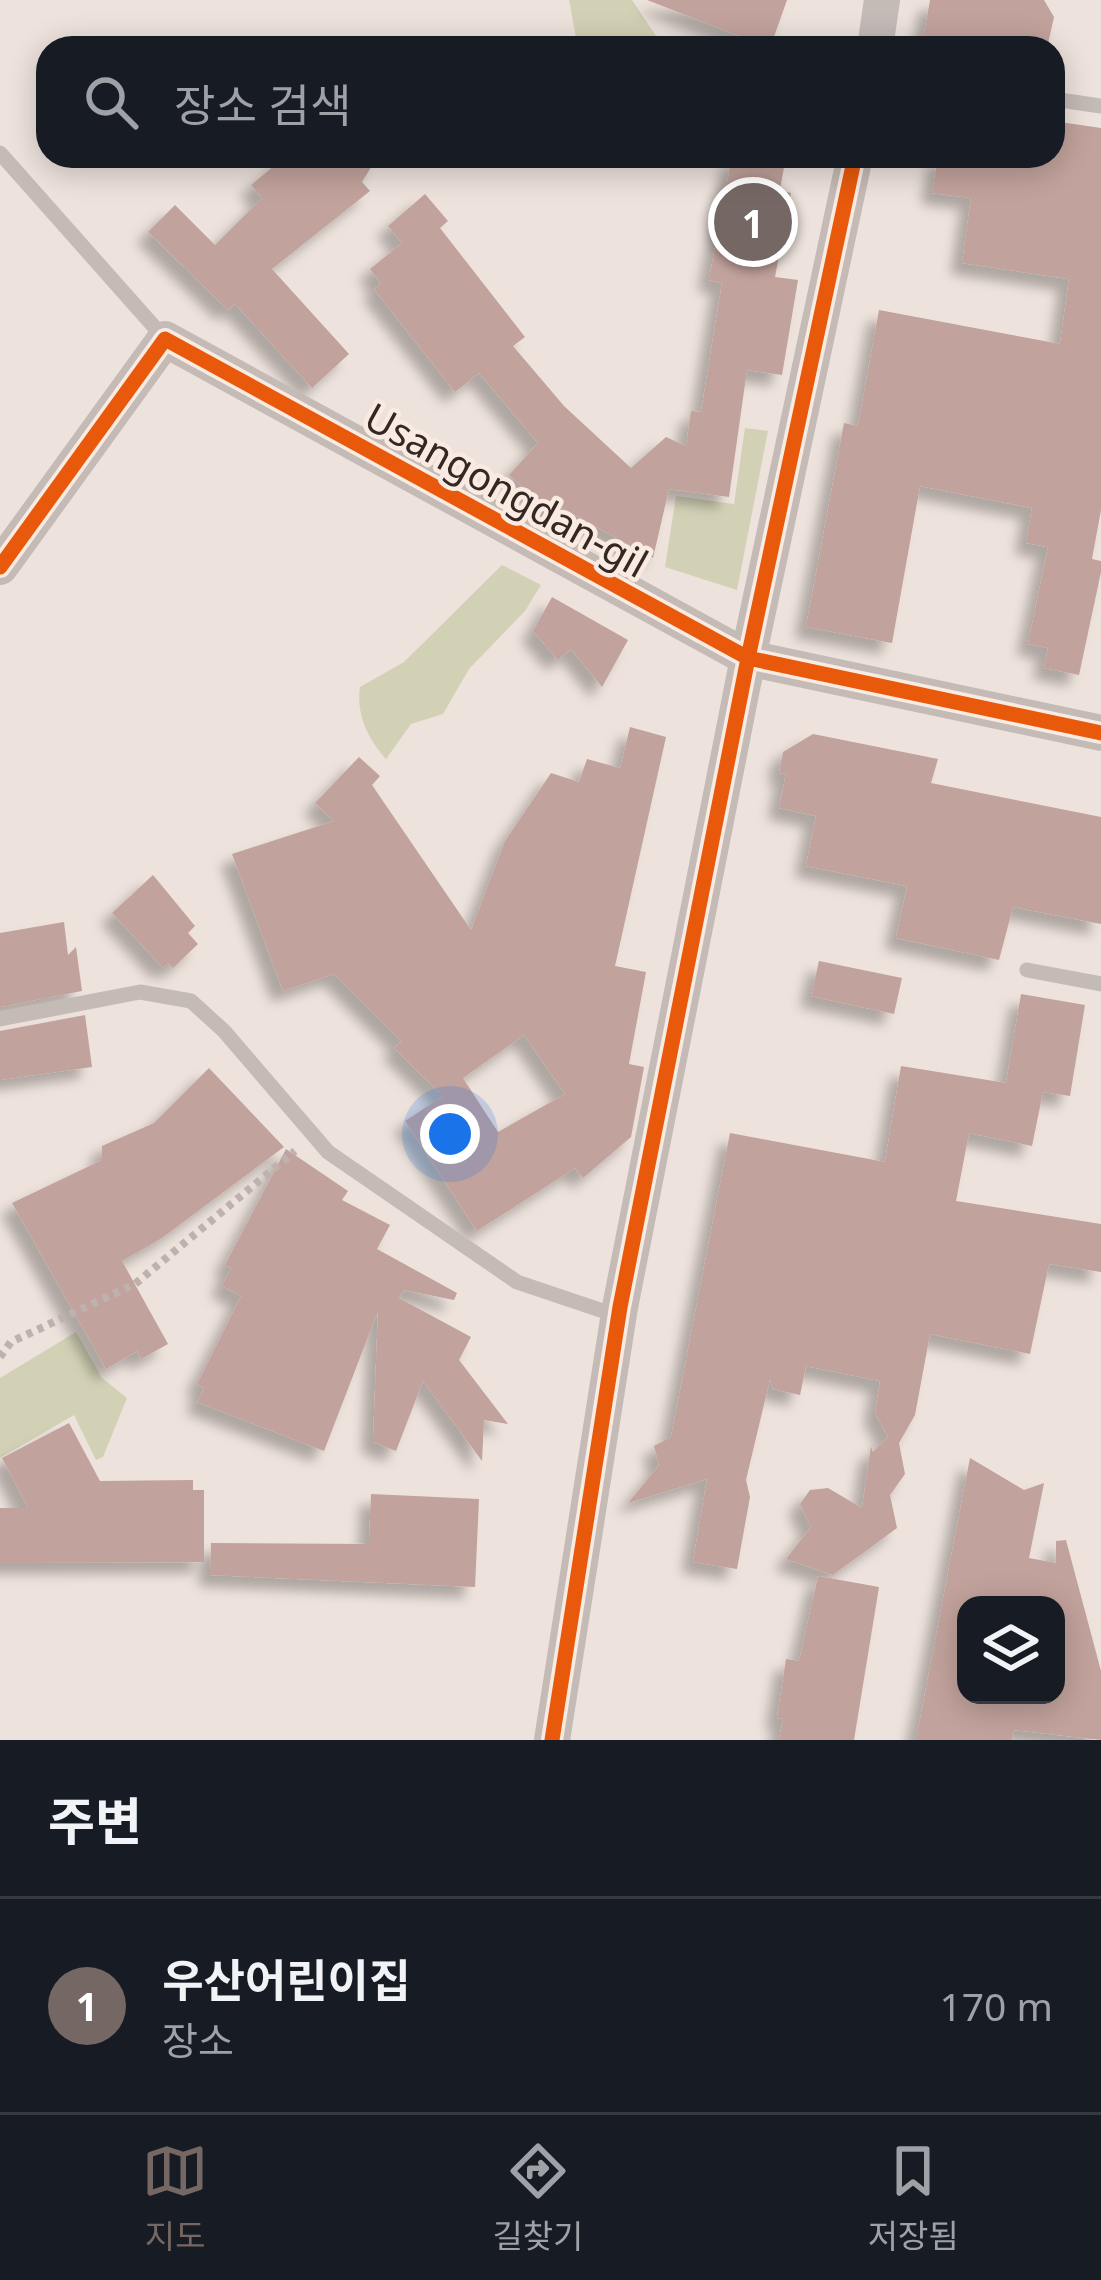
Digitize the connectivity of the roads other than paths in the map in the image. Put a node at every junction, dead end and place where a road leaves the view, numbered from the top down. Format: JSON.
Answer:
{"nodes":[{"id":1,"x":882,"y":0,"type":"edge"},
{"id":2,"x":877,"y":36,"type":"edge"},
{"id":3,"x":1065,"y":101,"type":"edge"},
{"id":4,"x":1101,"y":106,"type":"edge"},
{"id":5,"x":0,"y":153,"type":"edge"},
{"id":6,"x":852,"y":168,"type":"edge"},
{"id":7,"x":165,"y":339,"type":"junction"},
{"id":8,"x":0,"y":567,"type":"edge"},
{"id":9,"x":748,"y":658,"type":"junction"},
{"id":10,"x":1101,"y":734,"type":"edge"},
{"id":11,"x":1027,"y":970,"type":"dead end"},
{"id":12,"x":1101,"y":984,"type":"edge"},
{"id":13,"x":0,"y":1018,"type":"edge"},
{"id":14,"x":619,"y":1316,"type":"junction"},
{"id":15,"x":552,"y":1740,"type":"edge"}],
"edges":[{"from":1,"to":2,"type":"street"},
{"from":3,"to":4,"type":"lane"},
{"from":5,"to":7,"type":"lane"},
{"from":6,"to":9,"type":"street"},
{"from":7,"to":8,"type":"street"},
{"from":7,"to":9,"type":"street","name":"Usangongdan-gil"},
{"from":9,"to":10,"type":"street","name":"Usangongdan-gil"},
{"from":9,"to":14,"type":"street"},
{"from":11,"to":12,"type":"lane"},
{"from":13,"to":14,"type":"lane"},
{"from":14,"to":15,"type":"street"}]}
